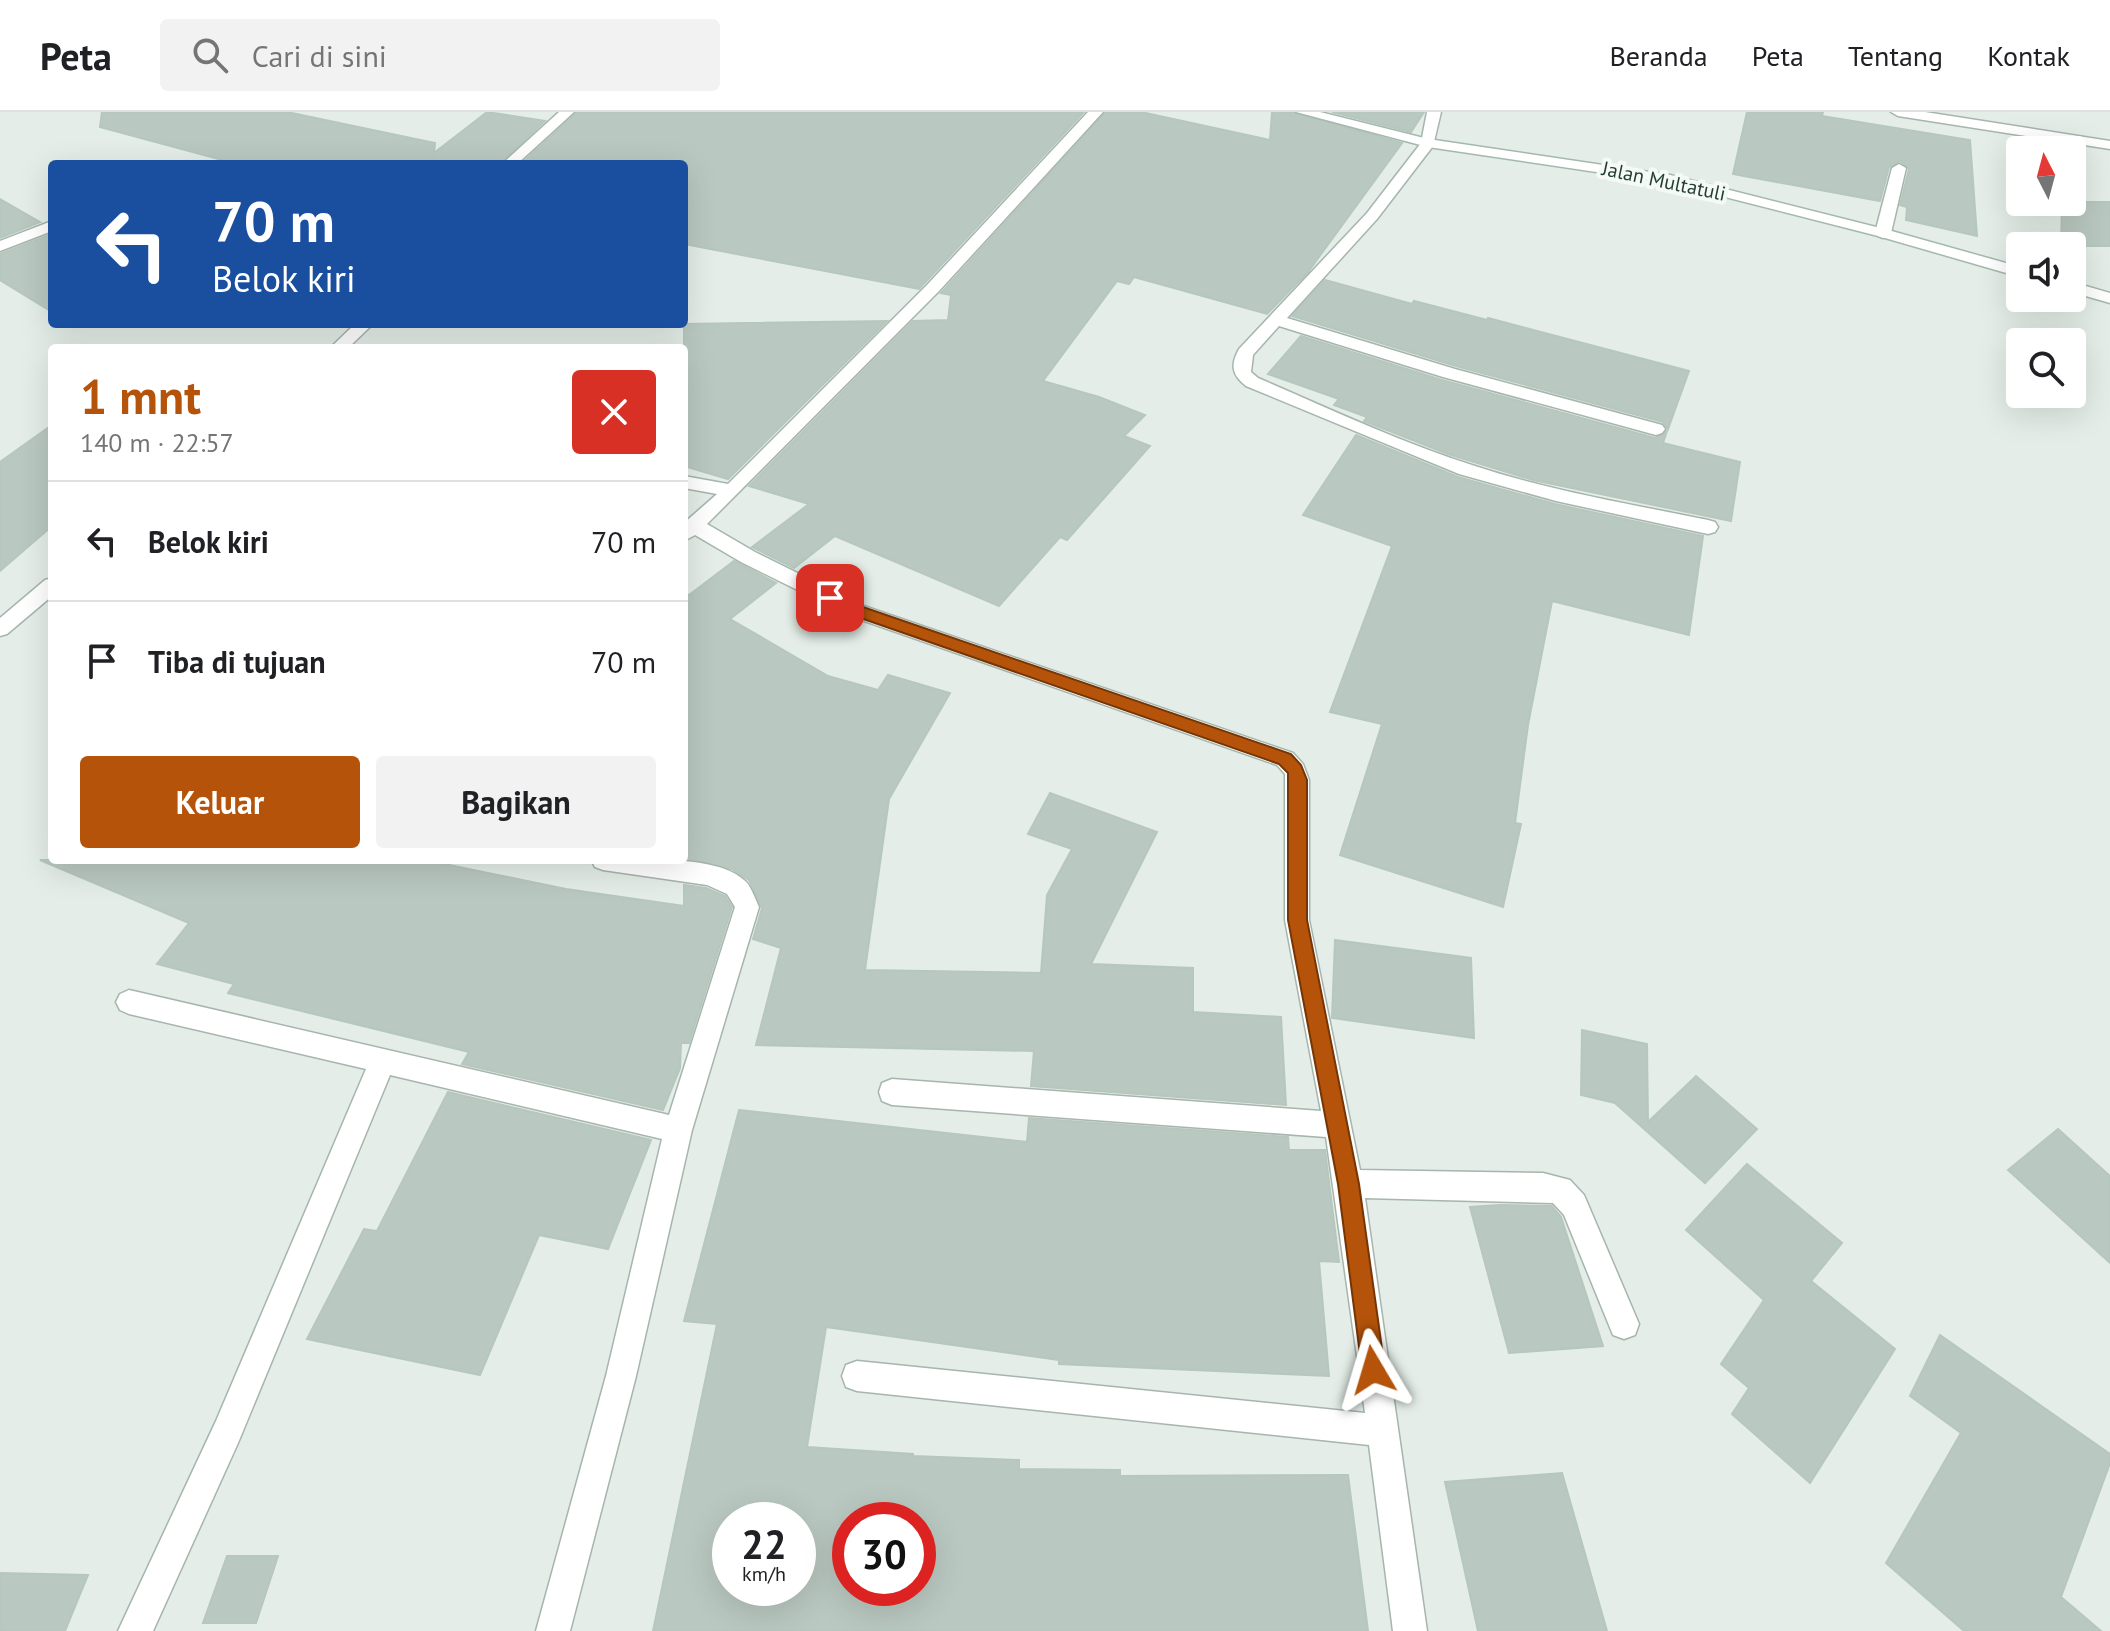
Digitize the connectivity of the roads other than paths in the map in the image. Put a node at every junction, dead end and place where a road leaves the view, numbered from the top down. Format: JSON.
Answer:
{"nodes":[{"id":1,"x":567,"y":112,"type":"edge"},
{"id":2,"x":1096,"y":112,"type":"edge"},
{"id":3,"x":1303,"y":112,"type":"edge"},
{"id":4,"x":1434,"y":112,"type":"edge"},
{"id":5,"x":1898,"y":112,"type":"edge"},
{"id":6,"x":1428,"y":143,"type":"junction"},
{"id":7,"x":2110,"y":145,"type":"edge"},
{"id":8,"x":513,"y":160,"type":"edge"},
{"id":9,"x":1899,"y":168,"type":"dead end"},
{"id":10,"x":48,"y":228,"type":"edge"},
{"id":11,"x":1883,"y":233,"type":"junction"},
{"id":12,"x":0,"y":246,"type":"edge"},
{"id":13,"x":2006,"y":268,"type":"edge"},
{"id":14,"x":2086,"y":291,"type":"edge"},
{"id":15,"x":2110,"y":298,"type":"edge"},
{"id":16,"x":1274,"y":319,"type":"junction"},
{"id":17,"x":360,"y":328,"type":"edge"},
{"id":18,"x":342,"y":344,"type":"edge"},
{"id":19,"x":1656,"y":429,"type":"dead end"},
{"id":20,"x":688,"y":483,"type":"edge"},
{"id":21,"x":732,"y":491,"type":"junction"},
{"id":22,"x":1708,"y":527,"type":"dead end"},
{"id":23,"x":689,"y":530,"type":"edge"},
{"id":24,"x":48,"y":588,"type":"edge"},
{"id":25,"x":0,"y":629,"type":"edge"},
{"id":26,"x":632,"y":864,"type":"edge"},
{"id":27,"x":129,"y":1002,"type":"dead end"},
{"id":28,"x":382,"y":1062,"type":"junction"},
{"id":29,"x":892,"y":1092,"type":"dead end"},
{"id":30,"x":1336,"y":1125,"type":"junction"},
{"id":31,"x":678,"y":1130,"type":"junction"},
{"id":32,"x":1349,"y":1184,"type":"junction"},
{"id":33,"x":1624,"y":1324,"type":"dead end"},
{"id":34,"x":857,"y":1376,"type":"dead end"},
{"id":35,"x":1382,"y":1431,"type":"junction"},
{"id":36,"x":135,"y":1631,"type":"edge"},
{"id":37,"x":553,"y":1631,"type":"edge"},
{"id":38,"x":1410,"y":1631,"type":"edge"}],
"edges":[{"from":1,"to":8,"type":"street"},
{"from":2,"to":21,"type":"street"},
{"from":3,"to":6,"type":"street","name":"Jalan Multatuli"},
{"from":4,"to":6,"type":"street"},
{"from":5,"to":7,"type":"street"},
{"from":6,"to":11,"type":"street","name":"Jalan Multatuli"},
{"from":6,"to":16,"type":"street"},
{"from":9,"to":11,"type":"street"},
{"from":10,"to":12,"type":"street"},
{"from":11,"to":13,"type":"street","name":"Jalan Multatuli"},
{"from":14,"to":15,"type":"street"},
{"from":16,"to":19,"type":"street"},
{"from":16,"to":22,"type":"street"},
{"from":17,"to":18,"type":"street"},
{"from":20,"to":21,"type":"street"},
{"from":21,"to":23,"type":"street"},
{"from":23,"to":30,"type":"street"},
{"from":24,"to":25,"type":"street"},
{"from":26,"to":31,"type":"street"},
{"from":27,"to":28,"type":"street"},
{"from":28,"to":31,"type":"street"},
{"from":28,"to":36,"type":"street"},
{"from":29,"to":30,"type":"street"},
{"from":30,"to":32,"type":"street"},
{"from":31,"to":37,"type":"street"},
{"from":32,"to":33,"type":"street"},
{"from":32,"to":35,"type":"street"},
{"from":34,"to":35,"type":"street"},
{"from":35,"to":38,"type":"street"}]}
